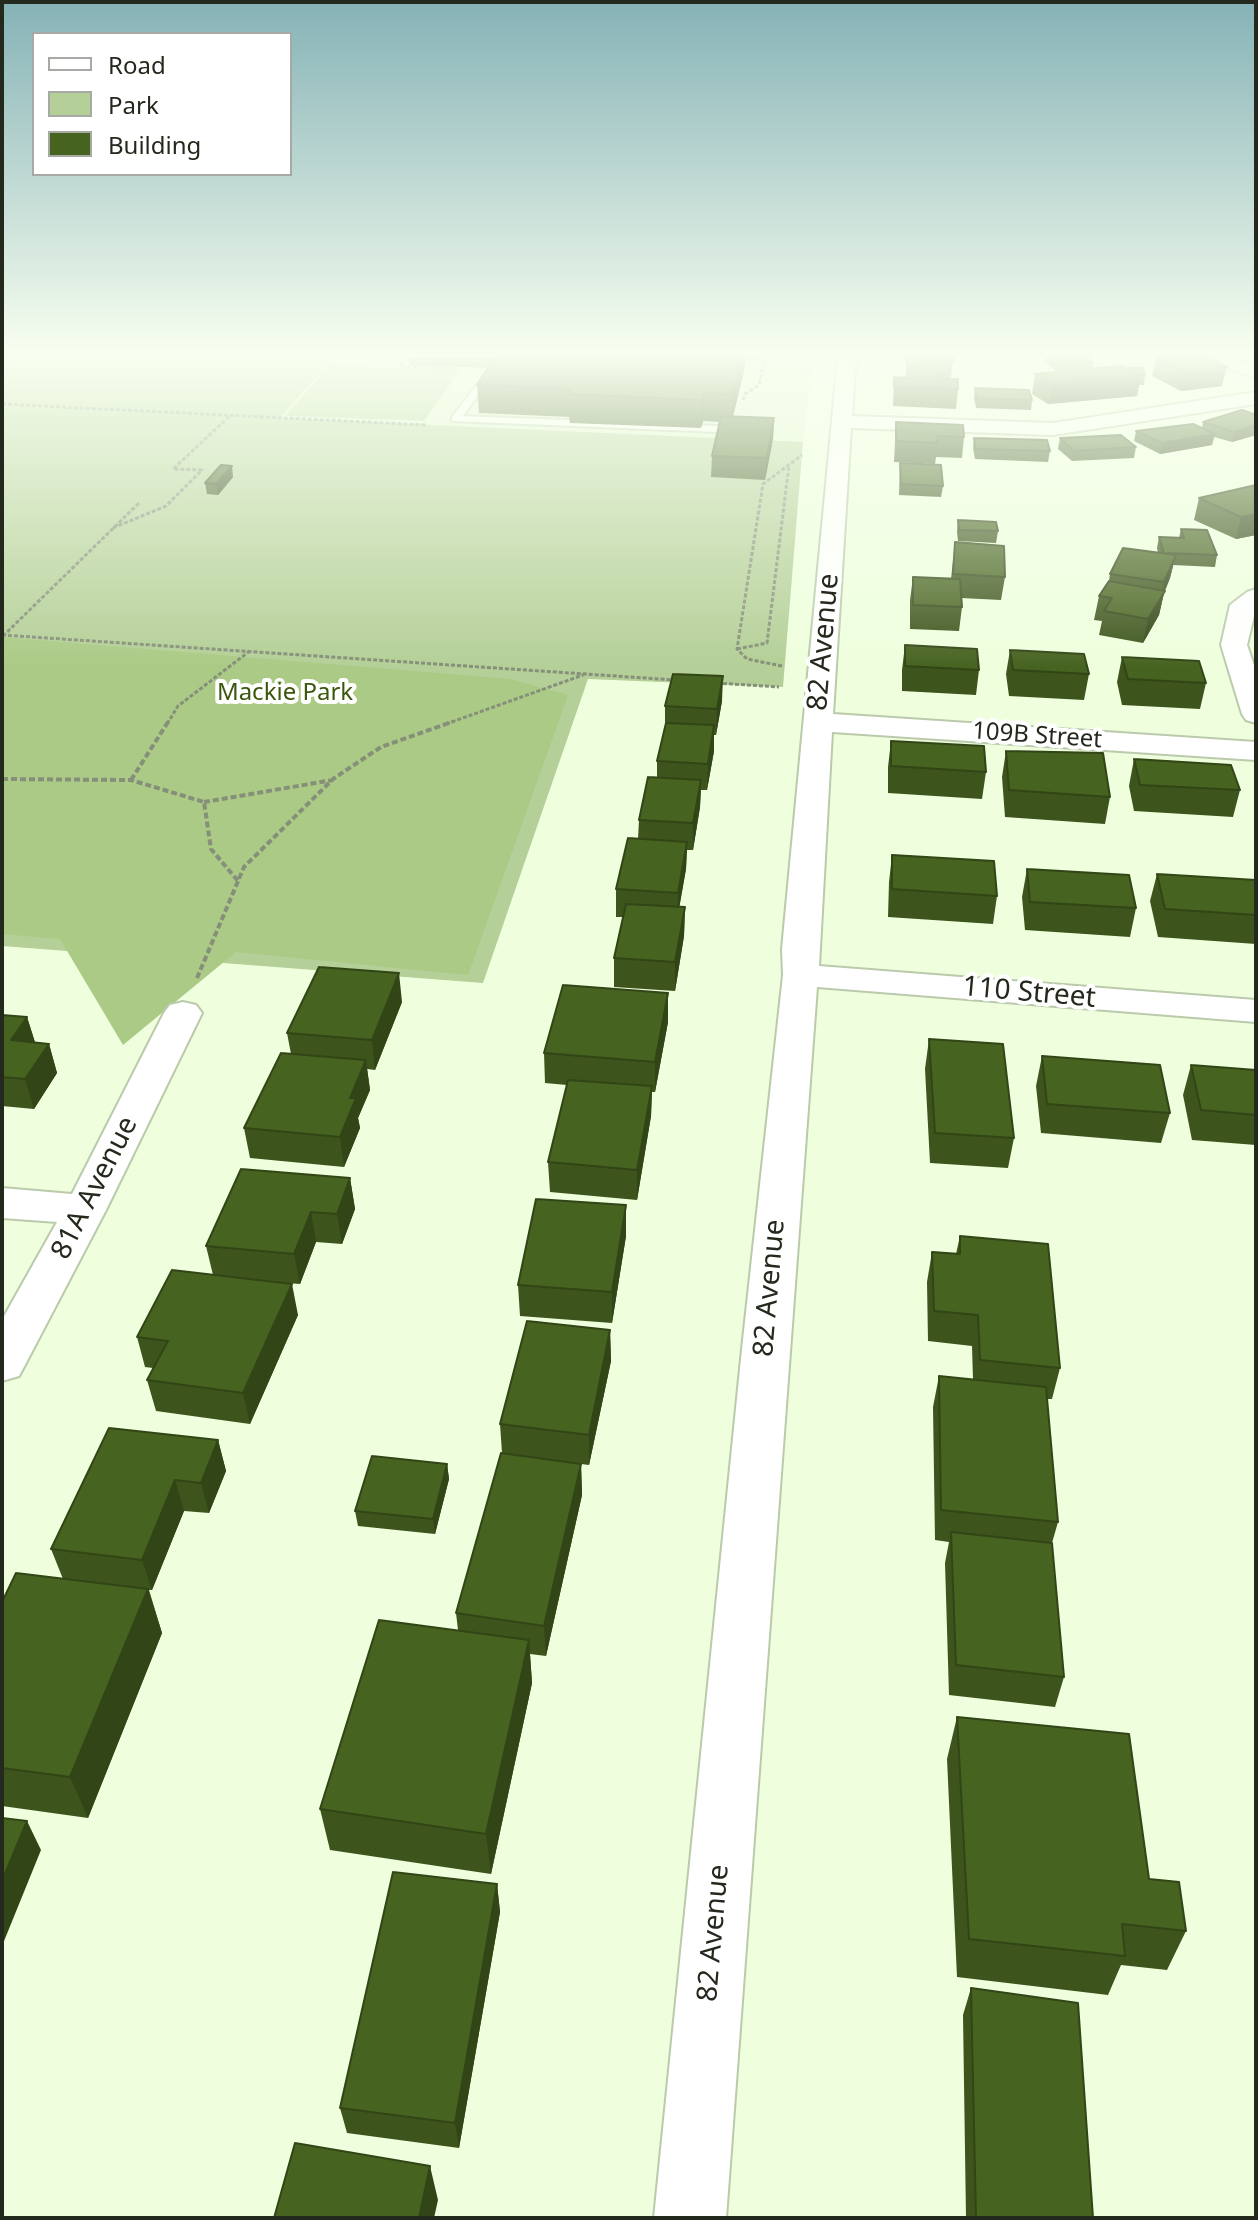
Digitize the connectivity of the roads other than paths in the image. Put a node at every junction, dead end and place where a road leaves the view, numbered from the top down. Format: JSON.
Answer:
{"nodes":[{"id":1,"x":838,"y":461,"type":"edge"},
{"id":2,"x":1256,"y":597,"type":"edge"},
{"id":3,"x":804,"y":705,"type":"junction"},
{"id":4,"x":1256,"y":714,"type":"edge"},
{"id":5,"x":1256,"y":751,"type":"edge"},
{"id":6,"x":801,"y":975,"type":"junction"},
{"id":7,"x":1256,"y":1011,"type":"edge"},
{"id":8,"x":183,"y":1013,"type":"road end"},
{"id":9,"x":2,"y":1203,"type":"edge"},
{"id":10,"x":85,"y":1210,"type":"junction"},
{"id":11,"x":2,"y":1363,"type":"edge"},
{"id":12,"x":690,"y":2218,"type":"edge"}],
"edges":[{"from":1,"to":3,"type":"street","name":"82 Avenue"},
{"from":2,"to":4,"type":"street"},
{"from":3,"to":5,"type":"street","name":"109B Street"},
{"from":3,"to":6,"type":"street","name":"82 Avenue"},
{"from":6,"to":7,"type":"street","name":"110 Street"},
{"from":6,"to":12,"type":"street","name":"82 Avenue"},
{"from":8,"to":10,"type":"street","name":"81A Avenue"},
{"from":9,"to":10,"type":"street"},
{"from":10,"to":11,"type":"street","name":"81A Avenue"}]}
